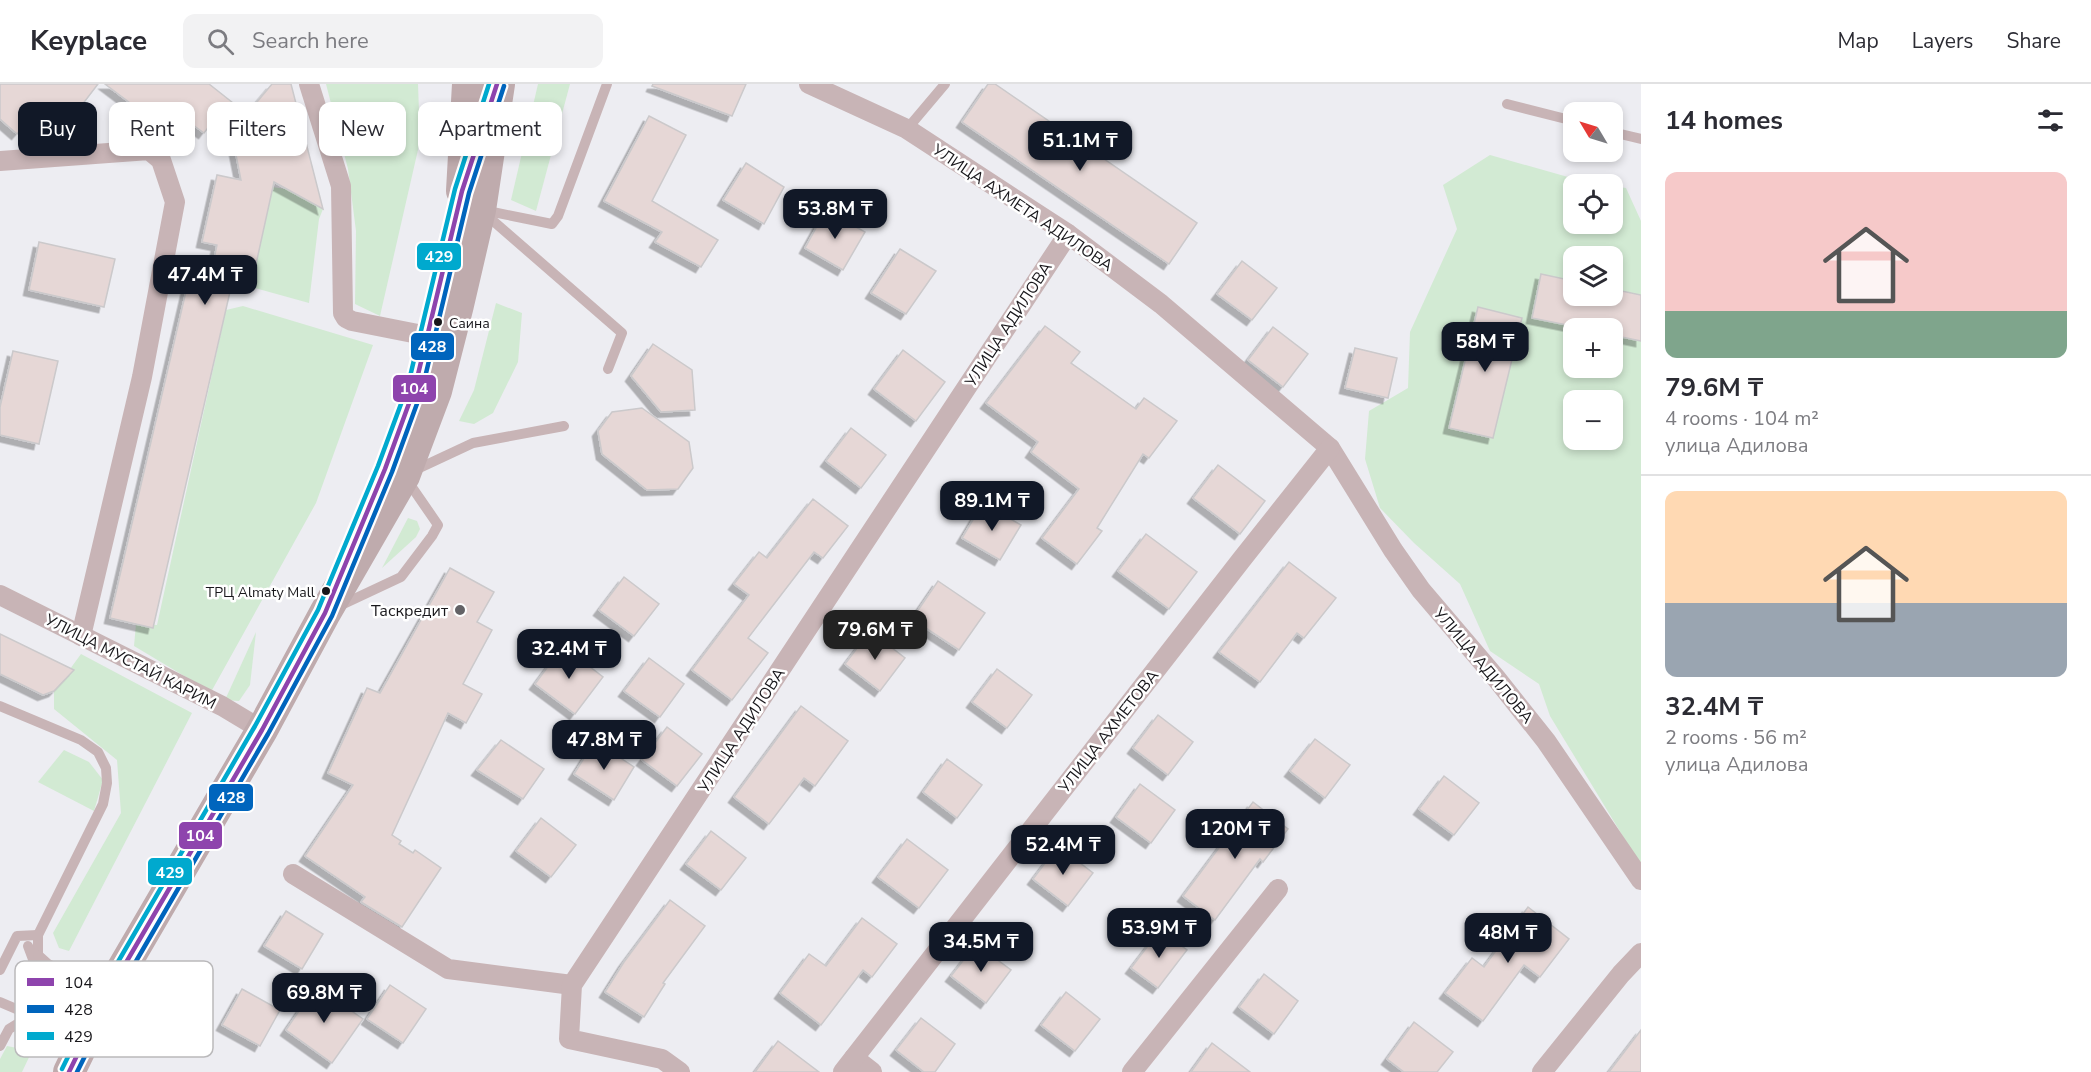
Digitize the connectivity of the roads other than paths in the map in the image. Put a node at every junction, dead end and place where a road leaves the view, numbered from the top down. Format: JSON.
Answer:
{"nodes":[{"id":1,"x":309,"y":84,"type":"edge"},
{"id":2,"x":468,"y":84,"type":"edge"},
{"id":3,"x":498,"y":84,"type":"edge"},
{"id":4,"x":607,"y":84,"type":"edge"},
{"id":5,"x":809,"y":84,"type":"edge"},
{"id":6,"x":945,"y":84,"type":"edge"},
{"id":7,"x":1507,"y":104,"type":"dead end"},
{"id":8,"x":1563,"y":118,"type":"edge"},
{"id":9,"x":907,"y":129,"type":"junction"},
{"id":10,"x":1623,"y":135,"type":"edge"},
{"id":11,"x":1641,"y":139,"type":"edge"},
{"id":12,"x":0,"y":161,"type":"edge"},
{"id":13,"x":471,"y":200,"type":"junction"},
{"id":14,"x":1068,"y":234,"type":"junction"},
{"id":15,"x":428,"y":336,"type":"junction"},
{"id":16,"x":608,"y":369,"type":"dead end"},
{"id":17,"x":564,"y":426,"type":"dead end"},
{"id":18,"x":1330,"y":448,"type":"junction"},
{"id":19,"x":404,"y":476,"type":"junction"},
{"id":20,"x":0,"y":595,"type":"edge"},
{"id":21,"x":325,"y":613,"type":"junction"},
{"id":22,"x":81,"y":636,"type":"junction"},
{"id":23,"x":0,"y":706,"type":"edge"},
{"id":24,"x":262,"y":730,"type":"junction"},
{"id":25,"x":293,"y":874,"type":"dead end"},
{"id":26,"x":1641,"y":880,"type":"edge"},
{"id":27,"x":1278,"y":889,"type":"dead end"},
{"id":28,"x":38,"y":935,"type":"junction"},
{"id":29,"x":28,"y":946,"type":"dead end"},
{"id":30,"x":1641,"y":953,"type":"edge"},
{"id":31,"x":34,"y":961,"type":"edge"},
{"id":32,"x":40,"y":961,"type":"edge"},
{"id":33,"x":127,"y":961,"type":"edge"},
{"id":34,"x":0,"y":970,"type":"edge"},
{"id":35,"x":572,"y":985,"type":"junction"},
{"id":36,"x":0,"y":1002,"type":"edge"},
{"id":37,"x":15,"y":1012,"type":"edge"},
{"id":38,"x":15,"y":1025,"type":"edge"},
{"id":39,"x":0,"y":1046,"type":"edge"},
{"id":40,"x":848,"y":1065,"type":"edge"},
{"id":41,"x":680,"y":1072,"type":"edge"},
{"id":42,"x":872,"y":1072,"type":"edge"},
{"id":43,"x":1132,"y":1072,"type":"edge"},
{"id":44,"x":1542,"y":1072,"type":"edge"}],
"edges":[{"from":1,"to":15,"type":"street"},
{"from":2,"to":13,"type":"main road"},
{"from":3,"to":13,"type":"main road"},
{"from":4,"to":13,"type":"lane"},
{"from":5,"to":9,"type":"street","name":"УЛИЦА АХМЕТА АДИЛОВА"},
{"from":6,"to":9,"type":"lane"},
{"from":7,"to":8,"type":"lane"},
{"from":9,"to":14,"type":"street","name":"УЛИЦА АХМЕТА АДИЛОВА"},
{"from":10,"to":11,"type":"lane"},
{"from":12,"to":22,"type":"street"},
{"from":13,"to":15,"type":"main road"},
{"from":13,"to":16,"type":"lane"},
{"from":13,"to":19,"type":"main road"},
{"from":14,"to":18,"type":"street","name":"УЛИЦА АХМЕТА АДИЛОВА"},
{"from":14,"to":35,"type":"street","name":"УЛИЦА АДИЛОВА"},
{"from":15,"to":21,"type":"main road"},
{"from":17,"to":19,"type":"lane"},
{"from":18,"to":26,"type":"street","name":"УЛИЦА АДИЛОВА"},
{"from":18,"to":40,"type":"street","name":"УЛИЦА АХМЕТОВА"},
{"from":19,"to":21,"type":"main road"},
{"from":19,"to":21,"type":"lane"},
{"from":20,"to":22,"type":"street","name":"УЛИЦА МУСТАЙ КАРИМ"},
{"from":21,"to":24,"type":"main road"},
{"from":22,"to":24,"type":"street","name":"УЛИЦА МУСТАЙ КАРИМ"},
{"from":23,"to":28,"type":"lane"},
{"from":24,"to":33,"type":"main road"},
{"from":25,"to":35,"type":"street"},
{"from":27,"to":43,"type":"street"},
{"from":28,"to":32,"type":"lane"},
{"from":28,"to":34,"type":"lane"},
{"from":29,"to":31,"type":"lane"},
{"from":30,"to":44,"type":"street"},
{"from":35,"to":41,"type":"street"},
{"from":36,"to":37,"type":"lane"},
{"from":38,"to":39,"type":"lane"},
{"from":40,"to":42,"type":"street"}]}
